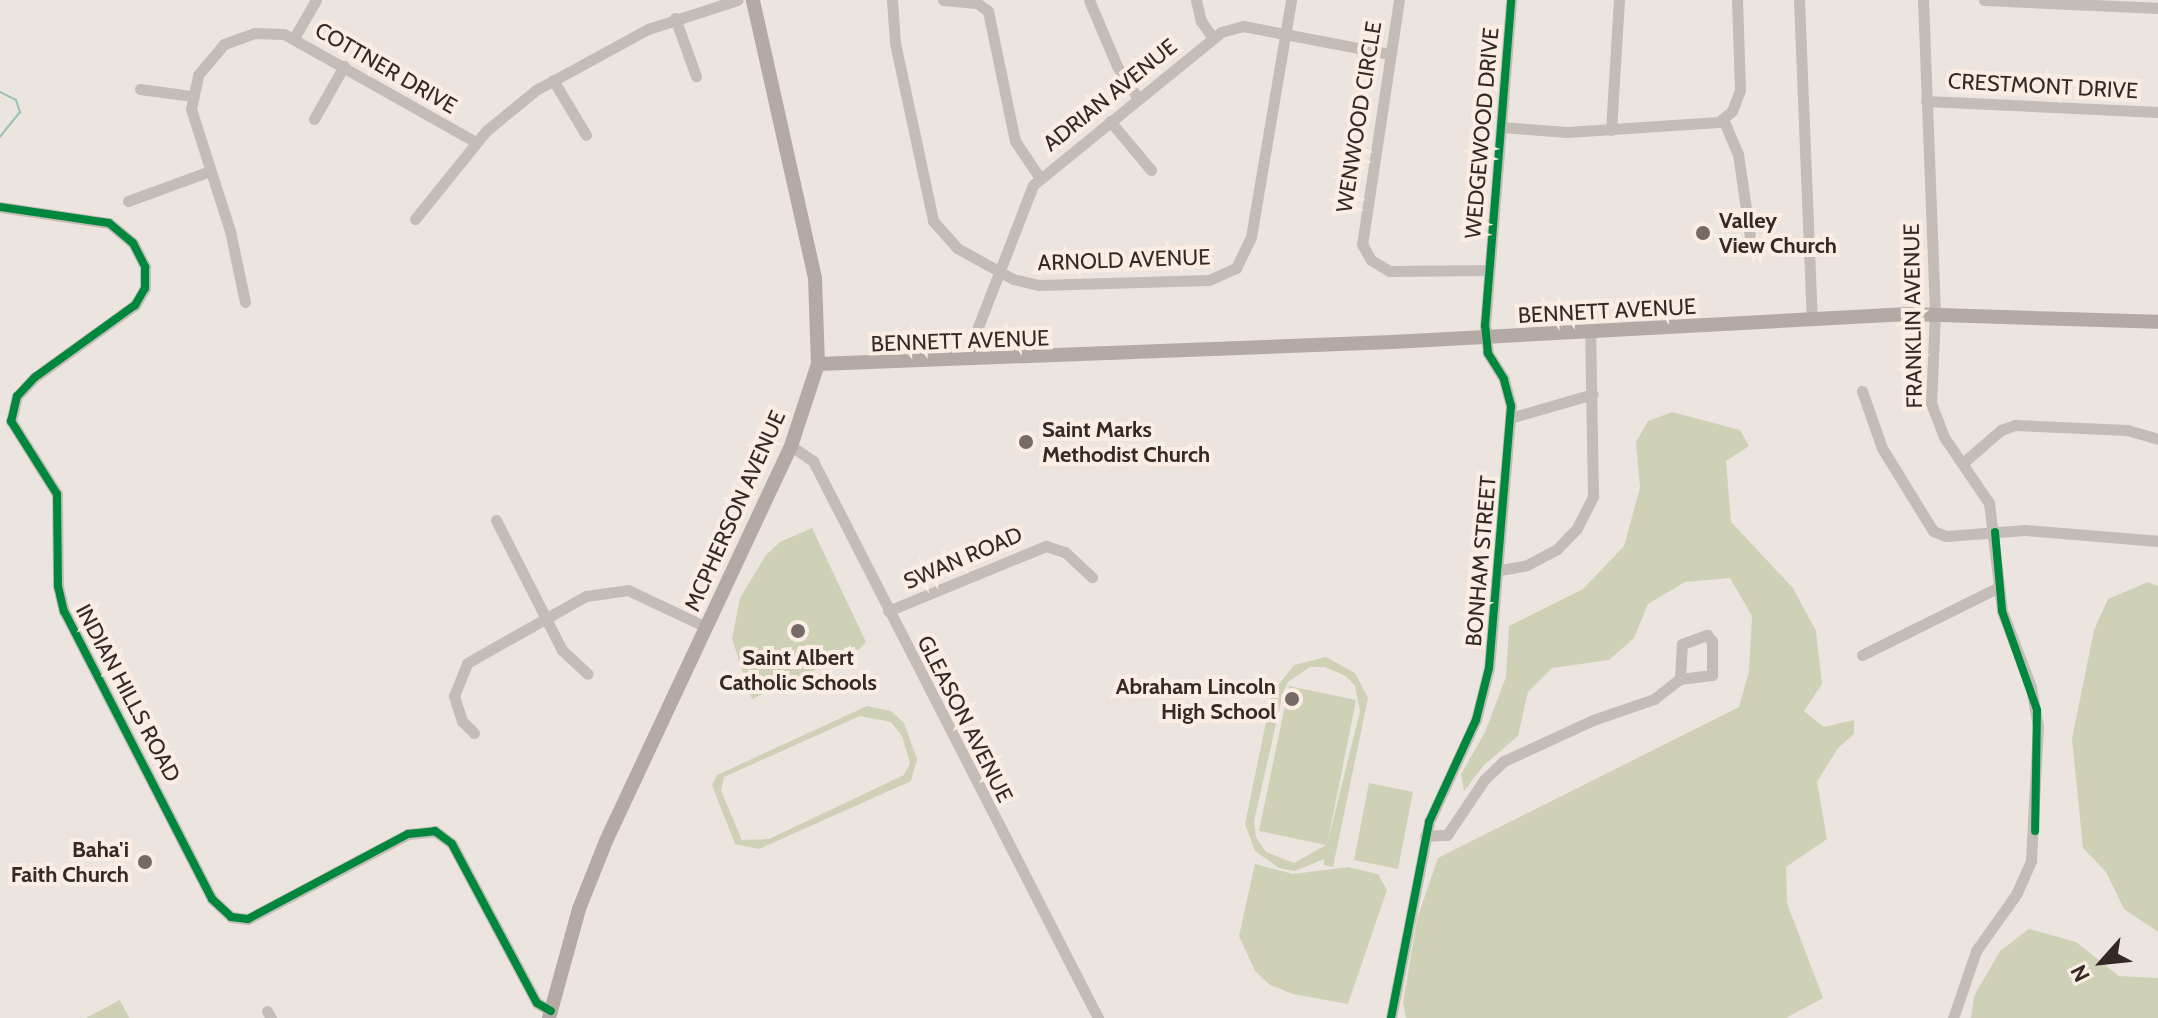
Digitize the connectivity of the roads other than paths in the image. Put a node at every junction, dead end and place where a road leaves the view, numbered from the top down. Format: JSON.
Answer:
{"nodes":[{"id":1,"x":316,"y":0,"type":"edge"},
{"id":2,"x":737,"y":0,"type":"edge"},
{"id":3,"x":753,"y":0,"type":"edge"},
{"id":4,"x":892,"y":0,"type":"edge"},
{"id":5,"x":943,"y":0,"type":"edge"},
{"id":6,"x":1089,"y":0,"type":"edge"},
{"id":7,"x":1196,"y":0,"type":"edge"},
{"id":8,"x":1291,"y":0,"type":"edge"},
{"id":9,"x":1399,"y":0,"type":"edge"},
{"id":10,"x":1511,"y":0,"type":"edge"},
{"id":11,"x":1619,"y":0,"type":"edge"},
{"id":12,"x":1737,"y":0,"type":"edge"},
{"id":13,"x":1799,"y":0,"type":"edge"},
{"id":14,"x":1923,"y":0,"type":"edge"},
{"id":15,"x":1984,"y":0,"type":"edge"},
{"id":16,"x":2158,"y":8,"type":"edge"},
{"id":17,"x":675,"y":18,"type":"junction"},
{"id":18,"x":1286,"y":34,"type":"junction"},
{"id":19,"x":294,"y":38,"type":"junction"},
{"id":20,"x":1213,"y":38,"type":"junction"},
{"id":21,"x":1390,"y":54,"type":"junction"},
{"id":22,"x":344,"y":66,"type":"junction"},
{"id":23,"x":696,"y":76,"type":"dead end"},
{"id":24,"x":553,"y":80,"type":"junction"},
{"id":25,"x":140,"y":89,"type":"dead end"},
{"id":26,"x":191,"y":96,"type":"junction"},
{"id":27,"x":1138,"y":98,"type":"junction"},
{"id":28,"x":1926,"y":101,"type":"junction"},
{"id":29,"x":2158,"y":112,"type":"edge"},
{"id":30,"x":314,"y":119,"type":"dead end"},
{"id":31,"x":1723,"y":119,"type":"junction"},
{"id":32,"x":1110,"y":121,"type":"junction"},
{"id":33,"x":1501,"y":127,"type":"junction"},
{"id":34,"x":1611,"y":130,"type":"junction"},
{"id":35,"x":586,"y":135,"type":"dead end"},
{"id":36,"x":476,"y":142,"type":"junction"},
{"id":37,"x":1151,"y":170,"type":"dead end"},
{"id":38,"x":210,"y":171,"type":"junction"},
{"id":39,"x":1040,"y":178,"type":"junction"},
{"id":40,"x":128,"y":201,"type":"dead end"},
{"id":41,"x":0,"y":207,"type":"edge"},
{"id":42,"x":415,"y":219,"type":"dead end"},
{"id":43,"x":1752,"y":250,"type":"dead end"},
{"id":44,"x":1489,"y":270,"type":"junction"},
{"id":45,"x":998,"y":272,"type":"junction"},
{"id":46,"x":245,"y":302,"type":"dead end"},
{"id":47,"x":1935,"y":313,"type":"junction"},
{"id":48,"x":1812,"y":319,"type":"junction"},
{"id":49,"x":2158,"y":322,"type":"edge"},
{"id":50,"x":1590,"y":329,"type":"junction"},
{"id":51,"x":1485,"y":336,"type":"junction"},
{"id":52,"x":977,"y":357,"type":"junction"},
{"id":53,"x":818,"y":364,"type":"junction"},
{"id":54,"x":1862,"y":391,"type":"dead end"},
{"id":55,"x":1593,"y":394,"type":"junction"},
{"id":56,"x":1510,"y":418,"type":"junction"},
{"id":57,"x":2158,"y":439,"type":"edge"},
{"id":58,"x":791,"y":446,"type":"junction"},
{"id":59,"x":1964,"y":462,"type":"junction"},
{"id":60,"x":496,"y":520,"type":"dead end"},
{"id":61,"x":1995,"y":532,"type":"junction"},
{"id":62,"x":2158,"y":541,"type":"edge"},
{"id":63,"x":1500,"y":570,"type":"junction"},
{"id":64,"x":1092,"y":577,"type":"dead end"},
{"id":65,"x":1999,"y":587,"type":"junction"},
{"id":66,"x":888,"y":611,"type":"junction"},
{"id":67,"x":546,"y":617,"type":"junction"},
{"id":68,"x":706,"y":627,"type":"junction"},
{"id":69,"x":1862,"y":655,"type":"dead end"},
{"id":70,"x":588,"y":674,"type":"dead end"},
{"id":71,"x":1680,"y":679,"type":"junction"},
{"id":72,"x":474,"y":733,"type":"dead end"},
{"id":73,"x":1425,"y":836,"type":"junction"},
{"id":74,"x":550,"y":1014,"type":"edge"},
{"id":75,"x":1098,"y":1018,"type":"edge"},
{"id":76,"x":1391,"y":1018,"type":"edge"},
{"id":77,"x":1953,"y":1018,"type":"edge"}],
"edges":[{"from":1,"to":19,"type":"street"},
{"from":2,"to":17,"type":"street"},
{"from":3,"to":53,"type":"main road","name":"MCPHERSON AVENUE"},
{"from":4,"to":45,"type":"street","name":"ARNOLD AVENUE"},
{"from":5,"to":39,"type":"street"},
{"from":6,"to":27,"type":"street"},
{"from":7,"to":20,"type":"street"},
{"from":8,"to":18,"type":"street","name":"ARNOLD AVENUE"},
{"from":9,"to":21,"type":"street","name":"WENWOOD CIRCLE"},
{"from":10,"to":33,"type":"street","name":"WEDGEWOOD DRIVE"},
{"from":11,"to":34,"type":"street"},
{"from":12,"to":31,"type":"street"},
{"from":13,"to":48,"type":"street"},
{"from":14,"to":28,"type":"street","name":"FRANKLIN AVENUE"},
{"from":15,"to":16,"type":"street"},
{"from":17,"to":23,"type":"street"},
{"from":17,"to":24,"type":"street"},
{"from":18,"to":20,"type":"street","name":"ADRIAN AVENUE"},
{"from":18,"to":21,"type":"street","name":"ADRIAN AVENUE"},
{"from":18,"to":45,"type":"street","name":"ARNOLD AVENUE"},
{"from":19,"to":22,"type":"street","name":"COTTNER DRIVE"},
{"from":19,"to":26,"type":"street","name":"COTTNER DRIVE"},
{"from":20,"to":27,"type":"street","name":"ADRIAN AVENUE"},
{"from":21,"to":44,"type":"street","name":"WENWOOD CIRCLE"},
{"from":22,"to":30,"type":"street"},
{"from":22,"to":36,"type":"street","name":"COTTNER DRIVE"},
{"from":24,"to":35,"type":"street"},
{"from":24,"to":36,"type":"street"},
{"from":25,"to":26,"type":"street"},
{"from":26,"to":38,"type":"street"},
{"from":27,"to":32,"type":"street","name":"ADRIAN AVENUE"},
{"from":28,"to":29,"type":"street","name":"CRESTMONT DRIVE"},
{"from":28,"to":47,"type":"street","name":"FRANKLIN AVENUE"},
{"from":31,"to":34,"type":"street"},
{"from":31,"to":43,"type":"street"},
{"from":32,"to":37,"type":"street"},
{"from":32,"to":39,"type":"street","name":"ADRIAN AVENUE"},
{"from":33,"to":34,"type":"street"},
{"from":33,"to":44,"type":"street","name":"WEDGEWOOD DRIVE"},
{"from":36,"to":42,"type":"street"},
{"from":38,"to":40,"type":"street"},
{"from":38,"to":46,"type":"street"},
{"from":39,"to":45,"type":"street","name":"ADRIAN AVENUE"},
{"from":41,"to":74,"type":"street","name":"INDIAN HILLS ROAD"},
{"from":44,"to":51,"type":"street","name":"WEDGEWOOD DRIVE"},
{"from":45,"to":52,"type":"street","name":"ADRIAN AVENUE"},
{"from":47,"to":48,"type":"main road","name":"BENNETT AVENUE"},
{"from":47,"to":49,"type":"main road","name":"BENNETT AVENUE"},
{"from":47,"to":59,"type":"street","name":"FRANKLIN AVENUE"},
{"from":48,"to":50,"type":"main road","name":"BENNETT AVENUE"},
{"from":50,"to":51,"type":"main road","name":"BENNETT AVENUE"},
{"from":50,"to":55,"type":"street"},
{"from":51,"to":52,"type":"main road","name":"BENNETT AVENUE"},
{"from":51,"to":56,"type":"street","name":"BONHAM STREET"},
{"from":52,"to":53,"type":"main road","name":"BENNETT AVENUE"},
{"from":53,"to":58,"type":"main road","name":"MCPHERSON AVENUE"},
{"from":54,"to":61,"type":"street"},
{"from":55,"to":56,"type":"street"},
{"from":55,"to":63,"type":"street"},
{"from":56,"to":63,"type":"street","name":"BONHAM STREET"},
{"from":57,"to":59,"type":"street"},
{"from":58,"to":66,"type":"street","name":"GLEASON AVENUE"},
{"from":58,"to":68,"type":"main road","name":"MCPHERSON AVENUE"},
{"from":59,"to":61,"type":"street","name":"FRANKLIN AVENUE"},
{"from":60,"to":67,"type":"street"},
{"from":61,"to":62,"type":"street"},
{"from":61,"to":65,"type":"street","name":"FRANKLIN AVENUE"},
{"from":63,"to":73,"type":"street","name":"BONHAM STREET"},
{"from":64,"to":66,"type":"street","name":"SWAN ROAD"},
{"from":65,"to":69,"type":"street"},
{"from":65,"to":77,"type":"street","name":"FRANKLIN AVENUE"},
{"from":66,"to":75,"type":"street","name":"GLEASON AVENUE"},
{"from":67,"to":68,"type":"street"},
{"from":67,"to":70,"type":"street"},
{"from":67,"to":72,"type":"street"},
{"from":68,"to":74,"type":"main road","name":"MCPHERSON AVENUE"},
{"from":71,"to":71,"type":"street"},
{"from":71,"to":73,"type":"street"},
{"from":73,"to":76,"type":"street","name":"BONHAM STREET"}]}
